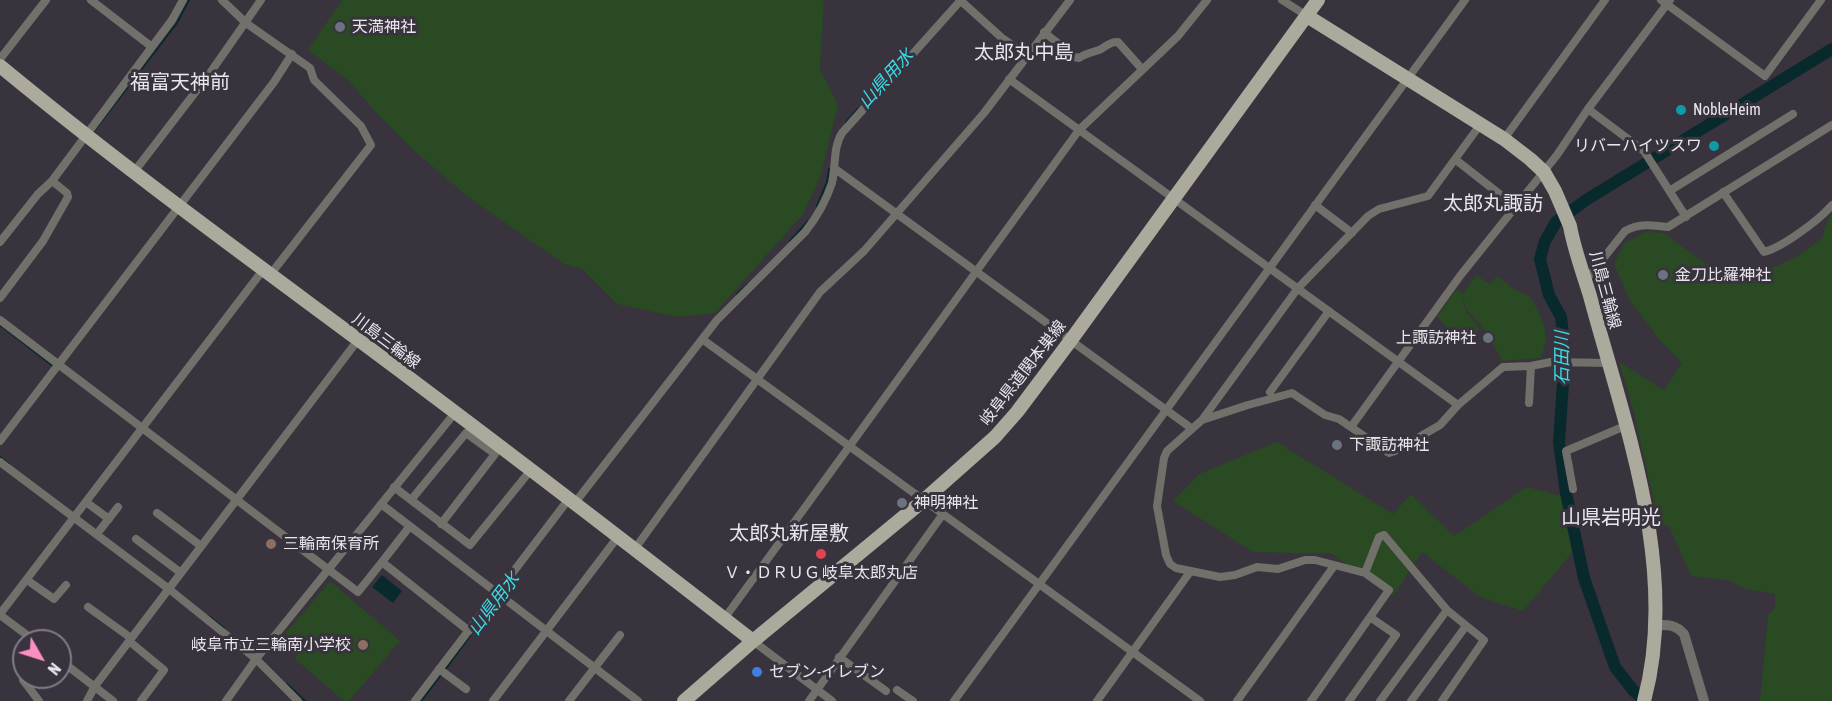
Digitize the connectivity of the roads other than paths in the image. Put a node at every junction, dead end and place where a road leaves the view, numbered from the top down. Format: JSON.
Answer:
{"nodes":[{"id":1,"x":46,"y":0,"type":"edge"},
{"id":2,"x":91,"y":0,"type":"edge"},
{"id":3,"x":183,"y":0,"type":"edge"},
{"id":4,"x":222,"y":0,"type":"edge"},
{"id":5,"x":261,"y":0,"type":"edge"},
{"id":6,"x":960,"y":0,"type":"edge"},
{"id":7,"x":1070,"y":0,"type":"edge"},
{"id":8,"x":1207,"y":0,"type":"edge"},
{"id":9,"x":1282,"y":0,"type":"edge"},
{"id":10,"x":1318,"y":0,"type":"edge"},
{"id":11,"x":1465,"y":0,"type":"edge"},
{"id":12,"x":1605,"y":0,"type":"edge"},
{"id":13,"x":1821,"y":0,"type":"edge"},
{"id":14,"x":1666,"y":1,"type":"edge"},
{"id":15,"x":1307,"y":16,"type":"junction"},
{"id":16,"x":246,"y":23,"type":"junction"},
{"id":17,"x":1044,"y":32,"type":"junction"},
{"id":18,"x":152,"y":47,"type":"junction"},
{"id":19,"x":292,"y":54,"type":"junction"},
{"id":20,"x":1027,"y":55,"type":"junction"},
{"id":21,"x":0,"y":59,"type":"edge"},
{"id":22,"x":0,"y":66,"type":"edge"},
{"id":23,"x":1142,"y":69,"type":"junction"},
{"id":24,"x":1407,"y":78,"type":"junction"},
{"id":25,"x":1009,"y":79,"type":"junction"},
{"id":26,"x":1588,"y":109,"type":"junction"},
{"id":27,"x":1793,"y":114,"type":"dead end"},
{"id":28,"x":1480,"y":124,"type":"junction"},
{"id":29,"x":1832,"y":125,"type":"edge"},
{"id":30,"x":1079,"y":130,"type":"junction"},
{"id":31,"x":87,"y":135,"type":"junction"},
{"id":32,"x":1504,"y":140,"type":"junction"},
{"id":33,"x":1456,"y":160,"type":"junction"},
{"id":34,"x":834,"y":168,"type":"junction"},
{"id":35,"x":134,"y":172,"type":"junction"},
{"id":36,"x":1544,"y":172,"type":"junction"},
{"id":37,"x":52,"y":181,"type":"junction"},
{"id":38,"x":1671,"y":190,"type":"junction"},
{"id":39,"x":1723,"y":192,"type":"junction"},
{"id":40,"x":1173,"y":199,"type":"junction"},
{"id":41,"x":1315,"y":205,"type":"junction"},
{"id":42,"x":1832,"y":205,"type":"edge"},
{"id":43,"x":179,"y":207,"type":"junction"},
{"id":44,"x":1516,"y":207,"type":"junction"},
{"id":45,"x":897,"y":214,"type":"junction"},
{"id":46,"x":1686,"y":217,"type":"junction"},
{"id":47,"x":1352,"y":233,"type":"junction"},
{"id":48,"x":0,"y":242,"type":"edge"},
{"id":49,"x":1269,"y":268,"type":"junction"},
{"id":50,"x":977,"y":272,"type":"junction"},
{"id":51,"x":266,"y":273,"type":"junction"},
{"id":52,"x":1586,"y":280,"type":"junction"},
{"id":53,"x":1298,"y":288,"type":"junction"},
{"id":54,"x":0,"y":298,"type":"edge"},
{"id":55,"x":1329,"y":311,"type":"junction"},
{"id":56,"x":0,"y":320,"type":"edge"},
{"id":57,"x":702,"y":339,"type":"junction"},
{"id":58,"x":358,"y":340,"type":"junction"},
{"id":59,"x":1071,"y":340,"type":"junction"},
{"id":60,"x":1399,"y":361,"type":"junction"},
{"id":61,"x":1608,"y":363,"type":"junction"},
{"id":62,"x":58,"y":365,"type":"junction"},
{"id":63,"x":1531,"y":366,"type":"junction"},
{"id":64,"x":756,"y":380,"type":"junction"},
{"id":65,"x":1270,"y":392,"type":"dead end"},
{"id":66,"x":1529,"y":403,"type":"dead end"},
{"id":67,"x":1458,"y":405,"type":"junction"},
{"id":68,"x":1167,"y":409,"type":"junction"},
{"id":69,"x":454,"y":414,"type":"junction"},
{"id":70,"x":1202,"y":420,"type":"junction"},
{"id":71,"x":1625,"y":426,"type":"junction"},
{"id":72,"x":1352,"y":427,"type":"junction"},
{"id":73,"x":141,"y":428,"type":"junction"},
{"id":74,"x":1191,"y":428,"type":"junction"},
{"id":75,"x":0,"y":441,"type":"edge"},
{"id":76,"x":850,"y":447,"type":"junction"},
{"id":77,"x":0,"y":462,"type":"edge"},
{"id":78,"x":530,"y":471,"type":"junction"},
{"id":79,"x":394,"y":487,"type":"junction"},
{"id":80,"x":1573,"y":489,"type":"dead end"},
{"id":81,"x":236,"y":500,"type":"junction"},
{"id":82,"x":411,"y":500,"type":"junction"},
{"id":83,"x":924,"y":500,"type":"junction"},
{"id":84,"x":86,"y":502,"type":"junction"},
{"id":85,"x":571,"y":502,"type":"junction"},
{"id":86,"x":381,"y":504,"type":"junction"},
{"id":87,"x":118,"y":507,"type":"dead end"},
{"id":88,"x":156,"y":513,"type":"dead end"},
{"id":89,"x":943,"y":514,"type":"junction"},
{"id":90,"x":75,"y":517,"type":"junction"},
{"id":91,"x":109,"y":519,"type":"junction"},
{"id":92,"x":441,"y":524,"type":"junction"},
{"id":93,"x":410,"y":526,"type":"junction"},
{"id":94,"x":100,"y":530,"type":"dead end"},
{"id":95,"x":617,"y":537,"type":"junction"},
{"id":96,"x":136,"y":539,"type":"dead end"},
{"id":97,"x":201,"y":546,"type":"junction"},
{"id":98,"x":633,"y":550,"type":"junction"},
{"id":99,"x":382,"y":562,"type":"junction"},
{"id":100,"x":1334,"y":566,"type":"junction"},
{"id":101,"x":329,"y":569,"type":"junction"},
{"id":102,"x":1190,"y":572,"type":"junction"},
{"id":103,"x":181,"y":573,"type":"junction"},
{"id":104,"x":1365,"y":573,"type":"junction"},
{"id":105,"x":27,"y":579,"type":"junction"},
{"id":106,"x":66,"y":585,"type":"dead end"},
{"id":107,"x":1039,"y":585,"type":"junction"},
{"id":108,"x":169,"y":589,"type":"junction"},
{"id":109,"x":500,"y":595,"type":"junction"},
{"id":110,"x":88,"y":607,"type":"dead end"},
{"id":111,"x":1447,"y":610,"type":"junction"},
{"id":112,"x":0,"y":615,"type":"edge"},
{"id":113,"x":1370,"y":616,"type":"junction"},
{"id":114,"x":724,"y":619,"type":"junction"},
{"id":115,"x":1655,"y":625,"type":"junction"},
{"id":116,"x":1466,"y":626,"type":"junction"},
{"id":117,"x":19,"y":629,"type":"edge"},
{"id":118,"x":469,"y":631,"type":"junction"},
{"id":119,"x":547,"y":632,"type":"junction"},
{"id":120,"x":620,"y":635,"type":"dead end"},
{"id":121,"x":130,"y":640,"type":"junction"},
{"id":122,"x":753,"y":642,"type":"junction"},
{"id":123,"x":1132,"y":652,"type":"junction"},
{"id":124,"x":839,"y":657,"type":"junction"},
{"id":125,"x":256,"y":659,"type":"junction"},
{"id":126,"x":595,"y":667,"type":"junction"},
{"id":127,"x":72,"y":669,"type":"edge"},
{"id":128,"x":439,"y":669,"type":"junction"},
{"id":129,"x":94,"y":686,"type":"junction"},
{"id":130,"x":29,"y":689,"type":"edge"},
{"id":131,"x":816,"y":689,"type":"junction"},
{"id":132,"x":466,"y":690,"type":"dead end"},
{"id":133,"x":897,"y":690,"type":"dead end"},
{"id":134,"x":886,"y":692,"type":"dead end"},
{"id":135,"x":1645,"y":697,"type":"edge"},
{"id":136,"x":295,"y":700,"type":"edge"},
{"id":137,"x":39,"y":701,"type":"edge"},
{"id":138,"x":87,"y":701,"type":"edge"},
{"id":139,"x":113,"y":701,"type":"edge"},
{"id":140,"x":141,"y":701,"type":"edge"},
{"id":141,"x":226,"y":701,"type":"edge"},
{"id":142,"x":415,"y":701,"type":"edge"},
{"id":143,"x":493,"y":701,"type":"edge"},
{"id":144,"x":569,"y":701,"type":"edge"},
{"id":145,"x":638,"y":701,"type":"edge"},
{"id":146,"x":684,"y":701,"type":"edge"},
{"id":147,"x":809,"y":701,"type":"edge"},
{"id":148,"x":832,"y":701,"type":"edge"},
{"id":149,"x":914,"y":701,"type":"edge"},
{"id":150,"x":954,"y":701,"type":"edge"},
{"id":151,"x":1096,"y":701,"type":"edge"},
{"id":152,"x":1200,"y":701,"type":"edge"},
{"id":153,"x":1238,"y":701,"type":"edge"},
{"id":154,"x":1311,"y":701,"type":"edge"},
{"id":155,"x":1349,"y":701,"type":"edge"},
{"id":156,"x":1380,"y":701,"type":"edge"},
{"id":157,"x":1411,"y":701,"type":"edge"},
{"id":158,"x":1442,"y":701,"type":"edge"},
{"id":159,"x":1704,"y":701,"type":"edge"}],
"edges":[{"from":1,"to":21,"type":"street"},
{"from":2,"to":18,"type":"street"},
{"from":3,"to":18,"type":"street"},
{"from":4,"to":16,"type":"street"},
{"from":5,"to":16,"type":"street"},
{"from":6,"to":20,"type":"street"},
{"from":6,"to":34,"type":"street"},
{"from":7,"to":17,"type":"street"},
{"from":8,"to":23,"type":"street"},
{"from":9,"to":15,"type":"street"},
{"from":10,"to":15,"type":"main road","name":"岐阜県道関本巣線"},
{"from":11,"to":24,"type":"street"},
{"from":12,"to":32,"type":"street"},
{"from":13,"to":14,"type":"street"},
{"from":14,"to":26,"type":"street"},
{"from":15,"to":24,"type":"main road","name":"川島三輪線"},
{"from":15,"to":40,"type":"main road","name":"岐阜県道関本巣線"},
{"from":16,"to":19,"type":"street"},
{"from":16,"to":35,"type":"street"},
{"from":17,"to":20,"type":"street"},
{"from":17,"to":23,"type":"street"},
{"from":18,"to":31,"type":"street"},
{"from":19,"to":43,"type":"street"},
{"from":19,"to":51,"type":"street"},
{"from":20,"to":25,"type":"street"},
{"from":22,"to":31,"type":"main road","name":"川島三輪線"},
{"from":23,"to":30,"type":"street"},
{"from":24,"to":28,"type":"main road","name":"川島三輪線"},
{"from":24,"to":41,"type":"street"},
{"from":25,"to":30,"type":"street"},
{"from":25,"to":45,"type":"street"},
{"from":26,"to":36,"type":"street"},
{"from":26,"to":38,"type":"street"},
{"from":27,"to":38,"type":"street"},
{"from":28,"to":32,"type":"main road","name":"川島三輪線"},
{"from":28,"to":33,"type":"street"},
{"from":29,"to":39,"type":"street"},
{"from":30,"to":40,"type":"street"},
{"from":30,"to":50,"type":"street"},
{"from":31,"to":35,"type":"main road","name":"川島三輪線"},
{"from":31,"to":37,"type":"street"},
{"from":32,"to":36,"type":"main road","name":"川島三輪線"},
{"from":33,"to":44,"type":"street"},
{"from":33,"to":47,"type":"street"},
{"from":34,"to":45,"type":"street"},
{"from":34,"to":57,"type":"street"},
{"from":35,"to":43,"type":"main road","name":"川島三輪線"},
{"from":36,"to":44,"type":"street"},
{"from":36,"to":52,"type":"main road","name":"川島三輪線"},
{"from":37,"to":48,"type":"street"},
{"from":37,"to":54,"type":"street"},
{"from":38,"to":46,"type":"street"},
{"from":39,"to":42,"type":"street"},
{"from":39,"to":46,"type":"street"},
{"from":40,"to":49,"type":"street"},
{"from":40,"to":59,"type":"main road","name":"岐阜県道関本巣線"},
{"from":41,"to":47,"type":"street"},
{"from":41,"to":49,"type":"street"},
{"from":43,"to":51,"type":"main road","name":"川島三輪線"},
{"from":43,"to":62,"type":"street"},
{"from":44,"to":60,"type":"street"},
{"from":45,"to":50,"type":"street"},
{"from":45,"to":64,"type":"street"},
{"from":46,"to":52,"type":"street"},
{"from":47,"to":53,"type":"street"},
{"from":49,"to":53,"type":"street"},
{"from":49,"to":68,"type":"street"},
{"from":50,"to":59,"type":"street"},
{"from":50,"to":76,"type":"street"},
{"from":51,"to":58,"type":"main road","name":"川島三輪線"},
{"from":51,"to":73,"type":"street"},
{"from":52,"to":61,"type":"main road","name":"川島三輪線"},
{"from":53,"to":55,"type":"street"},
{"from":53,"to":70,"type":"street"},
{"from":55,"to":60,"type":"street"},
{"from":55,"to":65,"type":"street"},
{"from":56,"to":62,"type":"street"},
{"from":57,"to":64,"type":"street"},
{"from":57,"to":85,"type":"street"},
{"from":58,"to":69,"type":"main road","name":"川島三輪線"},
{"from":58,"to":81,"type":"street"},
{"from":59,"to":68,"type":"street"},
{"from":59,"to":83,"type":"main road","name":"岐阜県道関本巣線"},
{"from":60,"to":67,"type":"street"},
{"from":60,"to":72,"type":"street"},
{"from":61,"to":63,"type":"street"},
{"from":61,"to":71,"type":"main road","name":"川島三輪線"},
{"from":62,"to":73,"type":"street"},
{"from":62,"to":75,"type":"street"},
{"from":63,"to":66,"type":"street"},
{"from":63,"to":67,"type":"street"},
{"from":64,"to":76,"type":"street"},
{"from":64,"to":98,"type":"street"},
{"from":67,"to":72,"type":"street"},
{"from":68,"to":74,"type":"street"},
{"from":68,"to":107,"type":"street"},
{"from":69,"to":78,"type":"main road","name":"川島三輪線"},
{"from":69,"to":79,"type":"street"},
{"from":70,"to":72,"type":"street"},
{"from":70,"to":74,"type":"street"},
{"from":71,"to":80,"type":"street"},
{"from":71,"to":115,"type":"main road","name":"川島三輪線"},
{"from":73,"to":81,"type":"street"},
{"from":73,"to":84,"type":"street"},
{"from":74,"to":102,"type":"street"},
{"from":76,"to":83,"type":"street"},
{"from":76,"to":114,"type":"street"},
{"from":77,"to":90,"type":"street"},
{"from":78,"to":85,"type":"main road","name":"川島三輪線"},
{"from":78,"to":92,"type":"street"},
{"from":79,"to":82,"type":"street"},
{"from":79,"to":86,"type":"street"},
{"from":81,"to":97,"type":"street"},
{"from":81,"to":101,"type":"street"},
{"from":82,"to":92,"type":"street"},
{"from":82,"to":92,"type":"street"},
{"from":83,"to":89,"type":"street"},
{"from":83,"to":122,"type":"main road","name":"岐阜県道関本巣線"},
{"from":84,"to":90,"type":"street"},
{"from":84,"to":91,"type":"street"},
{"from":85,"to":95,"type":"main road","name":"川島三輪線"},
{"from":85,"to":109,"type":"street"},
{"from":86,"to":93,"type":"street"},
{"from":86,"to":101,"type":"street"},
{"from":87,"to":91,"type":"street"},
{"from":88,"to":97,"type":"street"},
{"from":89,"to":107,"type":"street"},
{"from":89,"to":124,"type":"street"},
{"from":90,"to":105,"type":"street"},
{"from":90,"to":108,"type":"street"},
{"from":91,"to":94,"type":"street"},
{"from":93,"to":99,"type":"street"},
{"from":93,"to":109,"type":"street"},
{"from":95,"to":98,"type":"main road","name":"川島三輪線"},
{"from":95,"to":119,"type":"street"},
{"from":96,"to":103,"type":"street"},
{"from":97,"to":103,"type":"street"},
{"from":98,"to":114,"type":"main road","name":"川島三輪線"},
{"from":99,"to":101,"type":"street"},
{"from":99,"to":118,"type":"street"},
{"from":100,"to":102,"type":"street"},
{"from":100,"to":104,"type":"street"},
{"from":100,"to":153,"type":"street"},
{"from":101,"to":125,"type":"street"},
{"from":102,"to":123,"type":"street"},
{"from":103,"to":108,"type":"street"},
{"from":104,"to":111,"type":"street"},
{"from":104,"to":113,"type":"street"},
{"from":105,"to":106,"type":"street"},
{"from":105,"to":112,"type":"street"},
{"from":107,"to":123,"type":"street"},
{"from":107,"to":150,"type":"street"},
{"from":108,"to":121,"type":"street"},
{"from":108,"to":125,"type":"street"},
{"from":109,"to":118,"type":"street"},
{"from":109,"to":119,"type":"street"},
{"from":110,"to":121,"type":"street"},
{"from":111,"to":116,"type":"street"},
{"from":111,"to":156,"type":"street"},
{"from":112,"to":117,"type":"street"},
{"from":113,"to":154,"type":"street"},
{"from":113,"to":155,"type":"street"},
{"from":114,"to":122,"type":"main road","name":"川島三輪線"},
{"from":115,"to":135,"type":"main road","name":"川島三輪線"},
{"from":115,"to":159,"type":"street"},
{"from":116,"to":157,"type":"street"},
{"from":116,"to":158,"type":"street"},
{"from":118,"to":128,"type":"street"},
{"from":119,"to":126,"type":"street"},
{"from":119,"to":143,"type":"street"},
{"from":120,"to":126,"type":"street"},
{"from":121,"to":129,"type":"street"},
{"from":121,"to":140,"type":"street"},
{"from":122,"to":131,"type":"street"},
{"from":122,"to":146,"type":"main road","name":"岐阜県道関本巣線"},
{"from":123,"to":151,"type":"street"},
{"from":123,"to":152,"type":"street"},
{"from":124,"to":131,"type":"street"},
{"from":124,"to":134,"type":"street"},
{"from":125,"to":136,"type":"street"},
{"from":125,"to":141,"type":"street"},
{"from":126,"to":144,"type":"street"},
{"from":126,"to":145,"type":"street"},
{"from":127,"to":129,"type":"street"},
{"from":128,"to":132,"type":"street"},
{"from":128,"to":142,"type":"street"},
{"from":129,"to":138,"type":"street"},
{"from":129,"to":139,"type":"street"},
{"from":130,"to":137,"type":"street"},
{"from":131,"to":147,"type":"street"},
{"from":131,"to":148,"type":"street"},
{"from":133,"to":149,"type":"street"}]}
